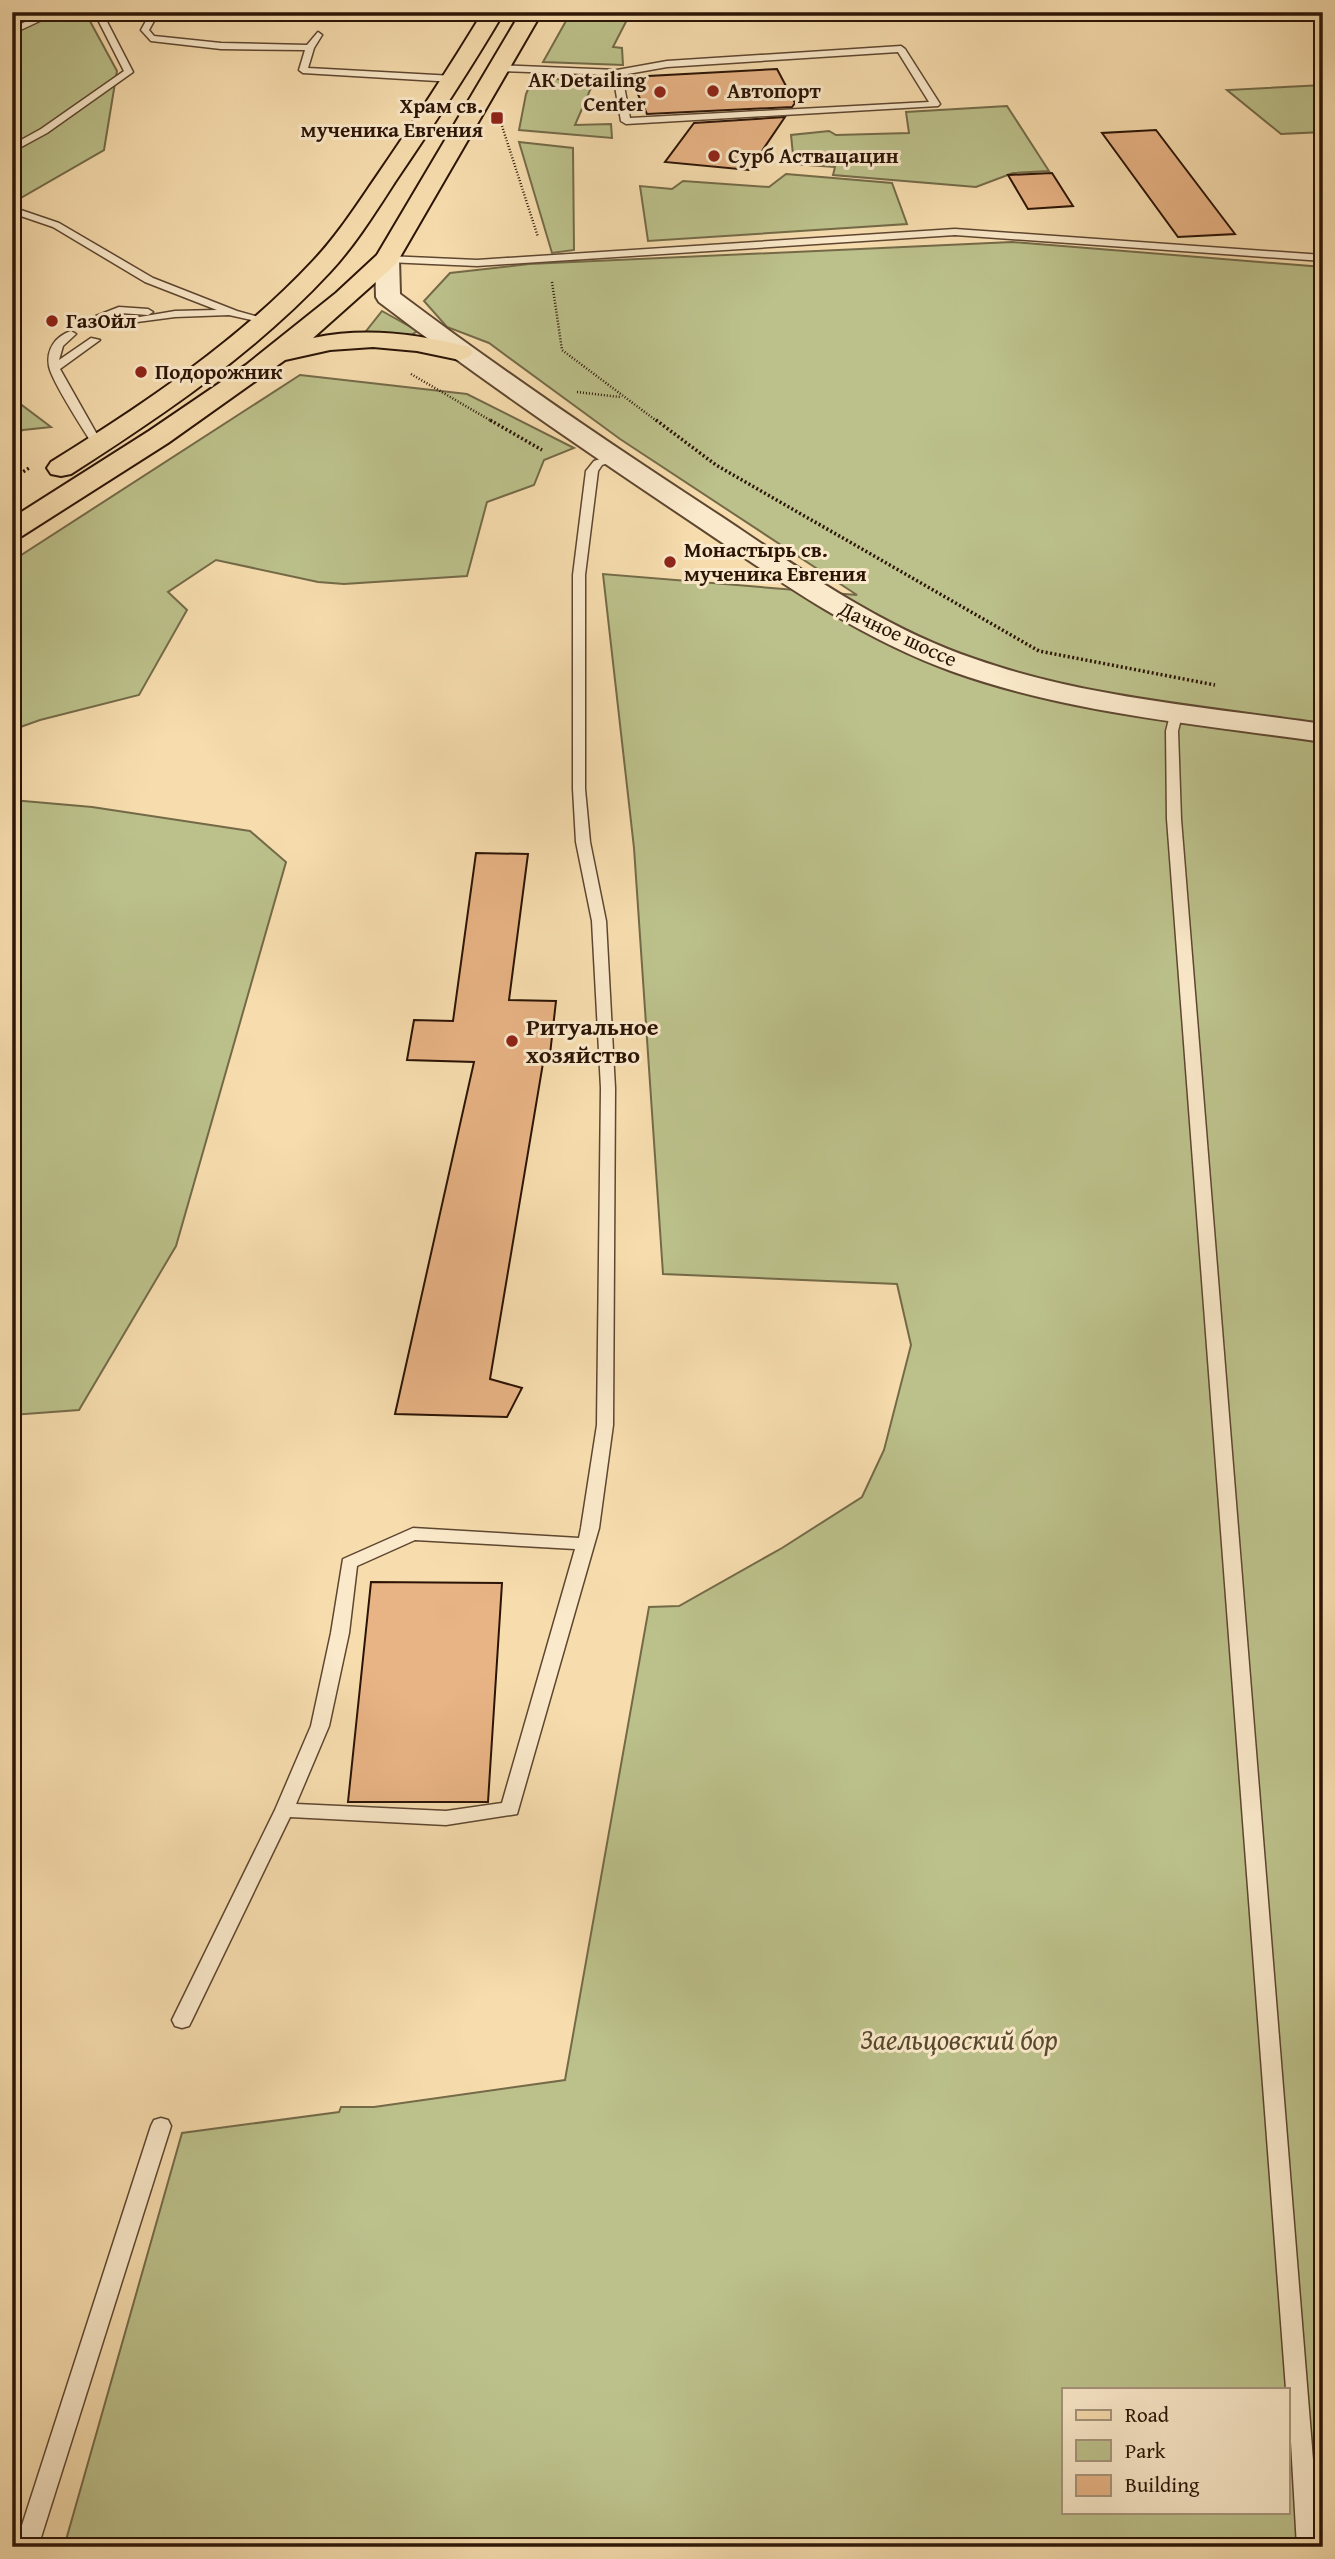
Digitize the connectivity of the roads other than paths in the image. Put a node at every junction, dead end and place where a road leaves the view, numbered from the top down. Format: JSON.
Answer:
{"nodes":[{"id":1,"x":55,"y":12,"type":"edge"},
{"id":2,"x":97,"y":12,"type":"edge"},
{"id":3,"x":155,"y":12,"type":"edge"},
{"id":4,"x":495,"y":12,"type":"edge"},
{"id":5,"x":532,"y":12,"type":"edge"},
{"id":6,"x":12,"y":31,"type":"edge"},
{"id":7,"x":318,"y":35,"type":"dead end"},
{"id":8,"x":310,"y":48,"type":"junction"},
{"id":9,"x":499,"y":68,"type":"junction"},
{"id":10,"x":617,"y":73,"type":"junction"},
{"id":11,"x":454,"y":79,"type":"junction"},
{"id":12,"x":12,"y":149,"type":"edge"},
{"id":13,"x":12,"y":210,"type":"edge"},
{"id":14,"x":1323,"y":258,"type":"edge"},
{"id":15,"x":387,"y":259,"type":"junction"},
{"id":16,"x":320,"y":269,"type":"junction"},
{"id":17,"x":363,"y":283,"type":"junction"},
{"id":18,"x":388,"y":297,"type":"junction"},
{"id":19,"x":234,"y":313,"type":"junction"},
{"id":20,"x":175,"y":314,"type":"junction"},
{"id":21,"x":101,"y":316,"type":"dead end"},
{"id":22,"x":265,"y":320,"type":"junction"},
{"id":23,"x":126,"y":322,"type":"dead end"},
{"id":24,"x":71,"y":334,"type":"dead end"},
{"id":25,"x":95,"y":340,"type":"dead end"},
{"id":26,"x":460,"y":352,"type":"junction"},
{"id":27,"x":269,"y":359,"type":"junction"},
{"id":28,"x":54,"y":368,"type":"junction"},
{"id":29,"x":98,"y":445,"type":"junction"},
{"id":30,"x":602,"y":464,"type":"junction"},
{"id":31,"x":44,"y":479,"type":"dead end"},
{"id":32,"x":12,"y":530,"type":"edge"},
{"id":33,"x":1177,"y":712,"type":"junction"},
{"id":34,"x":1323,"y":733,"type":"edge"},
{"id":35,"x":583,"y":1544,"type":"junction"},
{"id":36,"x":284,"y":1810,"type":"junction"},
{"id":37,"x":182,"y":2020,"type":"dead end"},
{"id":38,"x":161,"y":2126,"type":"dead end"},
{"id":39,"x":26,"y":2547,"type":"edge"},
{"id":40,"x":1309,"y":2547,"type":"edge"}],
"edges":[{"from":1,"to":6,"type":"lane"},
{"from":2,"to":12,"type":"lane"},
{"from":3,"to":8,"type":"lane"},
{"from":4,"to":11,"type":"main road"},
{"from":5,"to":9,"type":"main road"},
{"from":7,"to":8,"type":"lane"},
{"from":8,"to":11,"type":"lane"},
{"from":9,"to":10,"type":"lane"},
{"from":9,"to":15,"type":"main road"},
{"from":10,"to":10,"type":"lane"},
{"from":11,"to":16,"type":"main road"},
{"from":13,"to":19,"type":"lane"},
{"from":14,"to":15,"type":"lane"},
{"from":15,"to":17,"type":"main road"},
{"from":15,"to":18,"type":"street"},
{"from":16,"to":17,"type":"main road"},
{"from":16,"to":22,"type":"main road"},
{"from":17,"to":18,"type":"main road"},
{"from":17,"to":27,"type":"main road"},
{"from":18,"to":26,"type":"street","name":"Дачное шоссе"},
{"from":19,"to":20,"type":"lane"},
{"from":19,"to":22,"type":"lane"},
{"from":20,"to":21,"type":"lane"},
{"from":20,"to":23,"type":"lane"},
{"from":22,"to":29,"type":"main road"},
{"from":24,"to":28,"type":"lane"},
{"from":25,"to":28,"type":"lane"},
{"from":26,"to":27,"type":"main road"},
{"from":26,"to":30,"type":"street","name":"Дачное шоссе"},
{"from":27,"to":32,"type":"main road"},
{"from":28,"to":29,"type":"lane"},
{"from":29,"to":31,"type":"main road"},
{"from":30,"to":33,"type":"street","name":"Дачное шоссе"},
{"from":30,"to":35,"type":"lane"},
{"from":33,"to":34,"type":"street","name":"Дачное шоссе"},
{"from":33,"to":40,"type":"lane"},
{"from":35,"to":36,"type":"lane"},
{"from":35,"to":36,"type":"lane"},
{"from":36,"to":37,"type":"lane"},
{"from":38,"to":39,"type":"lane"}]}
